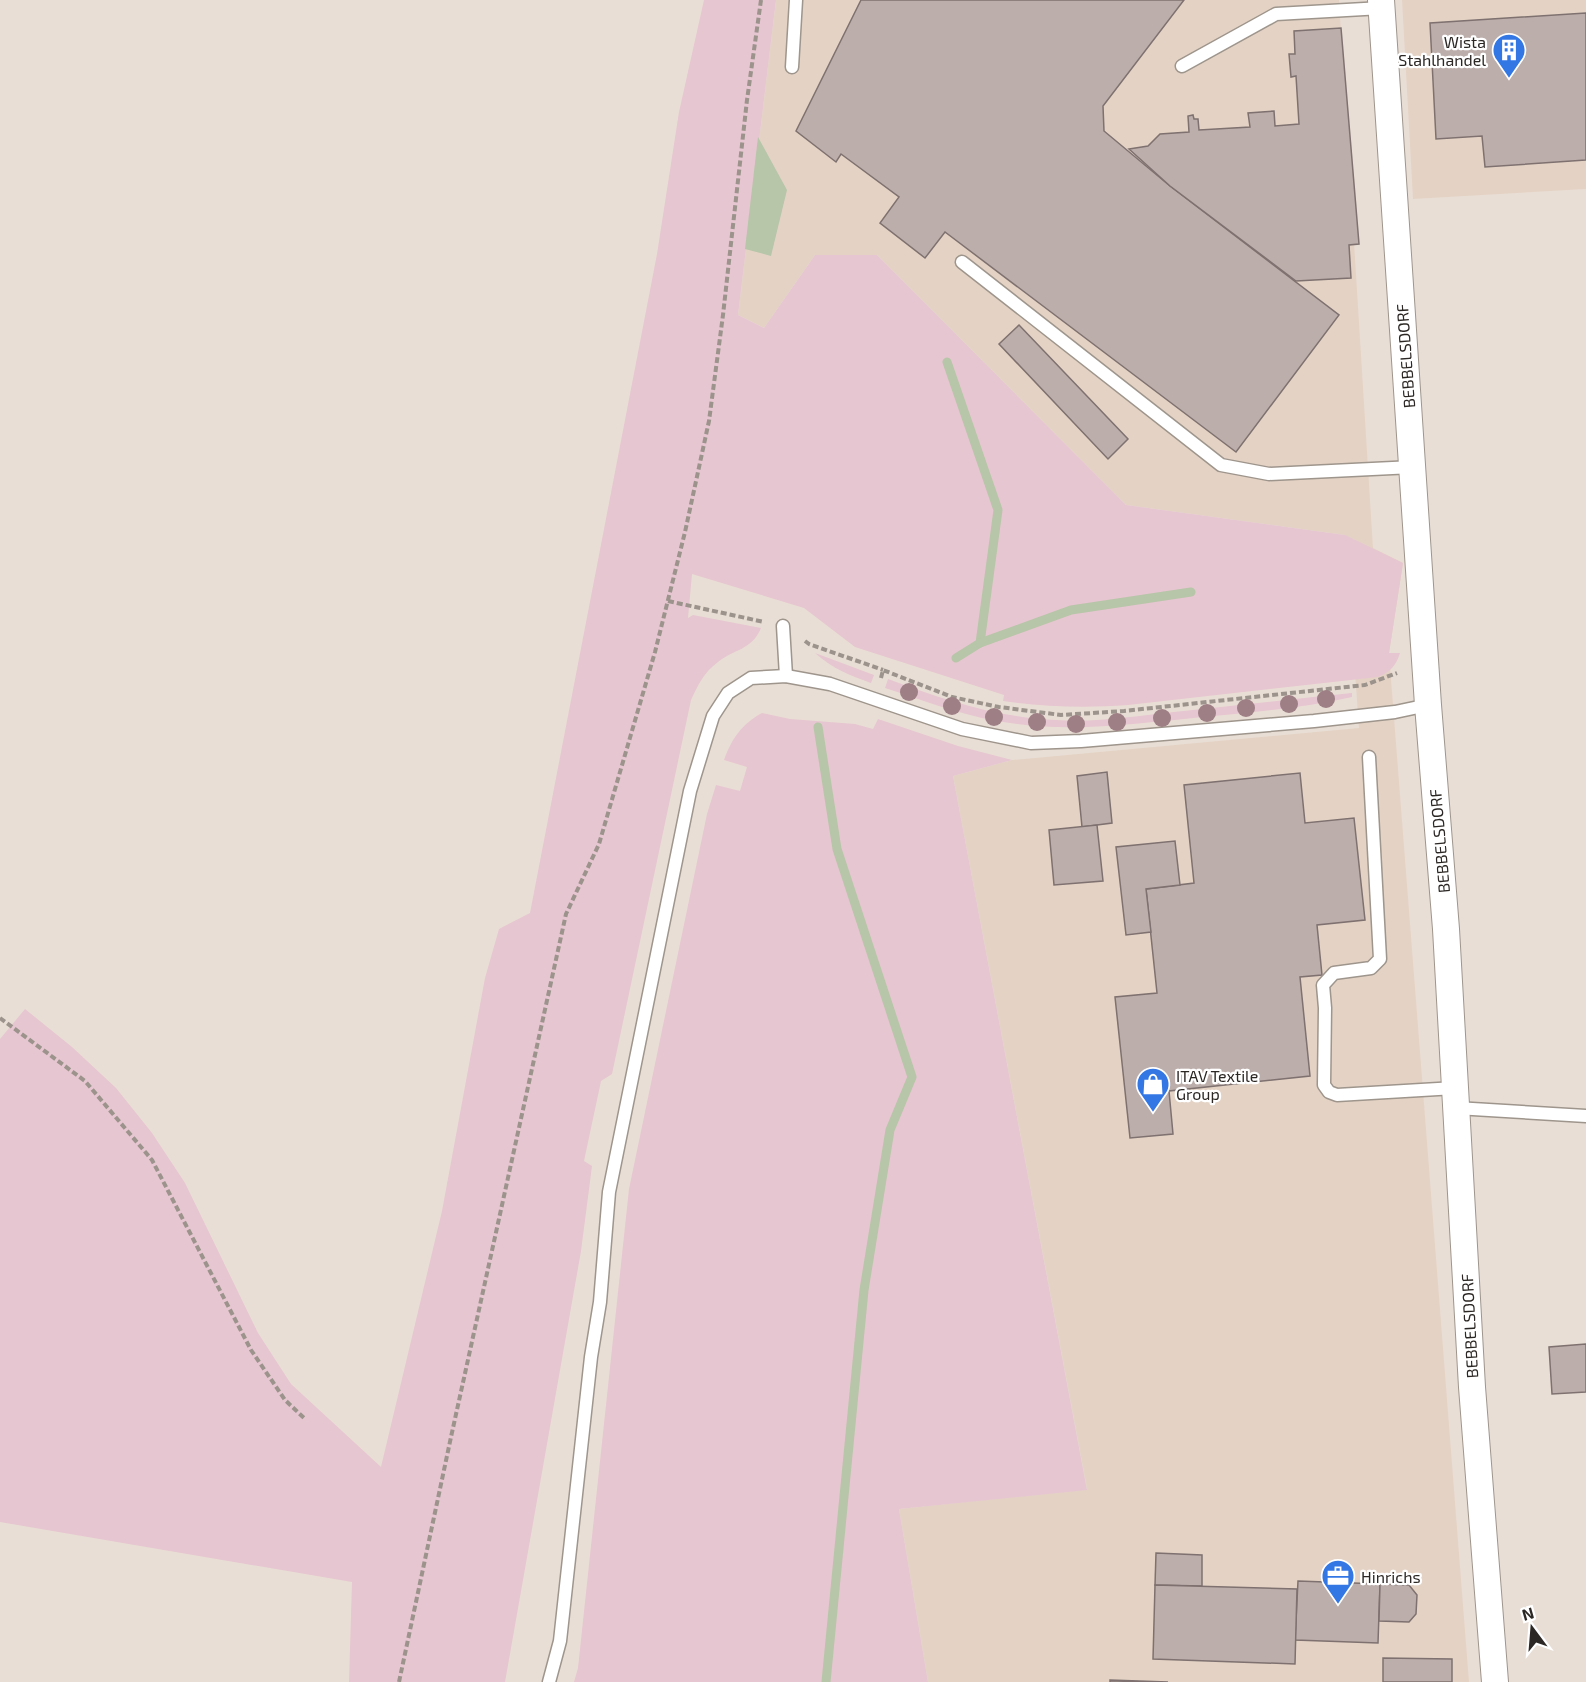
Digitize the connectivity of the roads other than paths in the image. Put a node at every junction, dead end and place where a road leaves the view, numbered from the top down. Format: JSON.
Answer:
{"nodes":[{"id":1,"x":796,"y":0,"type":"edge"},
{"id":2,"x":1382,"y":4,"type":"edge"},
{"id":3,"x":1182,"y":66,"type":"dead end"},
{"id":4,"x":792,"y":67,"type":"dead end"},
{"id":5,"x":962,"y":261,"type":"dead end"},
{"id":6,"x":1413,"y":467,"type":"junction"},
{"id":7,"x":783,"y":626,"type":"road end"},
{"id":8,"x":786,"y":676,"type":"junction"},
{"id":9,"x":1428,"y":705,"type":"junction"},
{"id":10,"x":1369,"y":757,"type":"dead end"},
{"id":11,"x":1456,"y":1098,"type":"junction"},
{"id":12,"x":1586,"y":1116,"type":"edge"},
{"id":13,"x":549,"y":1682,"type":"edge"},
{"id":14,"x":1496,"y":1682,"type":"edge"}],
"edges":[{"from":1,"to":4,"type":"lane"},
{"from":2,"to":3,"type":"lane"},
{"from":2,"to":6,"type":"street","name":"BEBBELSDORF"},
{"from":5,"to":6,"type":"lane"},
{"from":6,"to":9,"type":"street","name":"BEBBELSDORF"},
{"from":7,"to":8,"type":"lane"},
{"from":8,"to":9,"type":"lane"},
{"from":8,"to":13,"type":"lane"},
{"from":9,"to":11,"type":"street","name":"BEBBELSDORF"},
{"from":10,"to":11,"type":"lane"},
{"from":11,"to":12,"type":"lane"},
{"from":11,"to":14,"type":"street","name":"BEBBELSDORF"}]}
